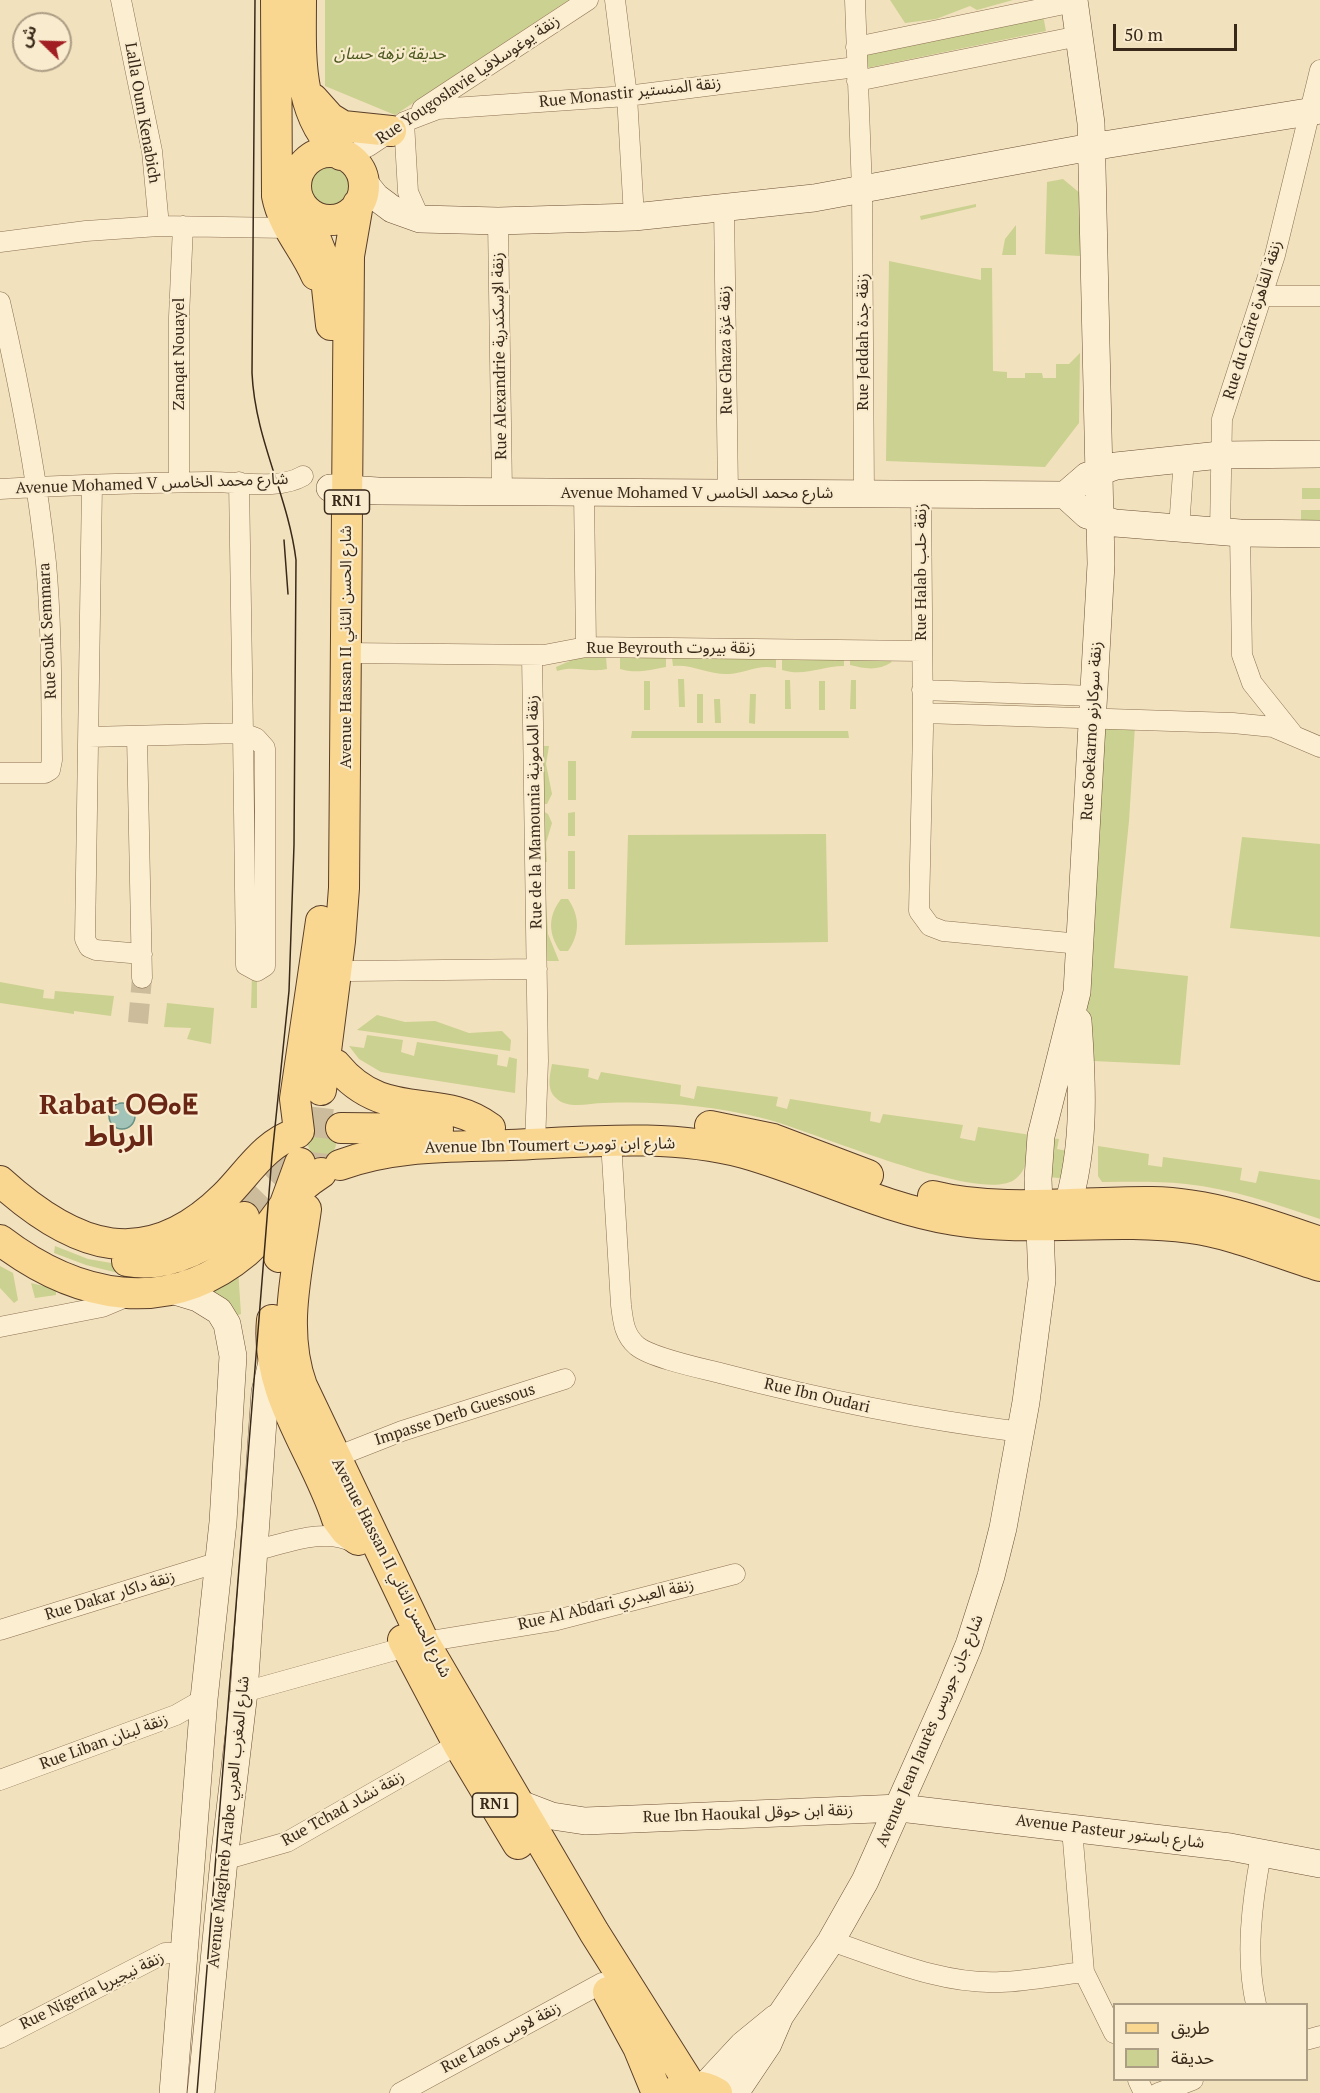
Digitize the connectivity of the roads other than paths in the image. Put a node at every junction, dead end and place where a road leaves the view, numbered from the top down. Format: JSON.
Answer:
{"nodes":[{"id":1,"x":121,"y":0,"type":"edge"},
{"id":2,"x":276,"y":0,"type":"edge"},
{"id":3,"x":283,"y":0,"type":"edge"},
{"id":4,"x":302,"y":0,"type":"edge"},
{"id":5,"x":588,"y":0,"type":"edge"},
{"id":6,"x":615,"y":0,"type":"edge"},
{"id":7,"x":855,"y":0,"type":"edge"},
{"id":8,"x":1074,"y":1,"type":"edge"},
{"id":9,"x":1079,"y":36,"type":"junction"},
{"id":10,"x":856,"y":65,"type":"junction"},
{"id":11,"x":1320,"y":70,"type":"edge"},
{"id":12,"x":306,"y":94,"type":"junction"},
{"id":13,"x":627,"y":96,"type":"junction"},
{"id":14,"x":1315,"y":111,"type":"edge"},
{"id":15,"x":398,"y":126,"type":"junction"},
{"id":16,"x":1091,"y":147,"type":"junction"},
{"id":17,"x":352,"y":174,"type":"junction"},
{"id":18,"x":297,"y":177,"type":"junction"},
{"id":19,"x":862,"y":190,"type":"junction"},
{"id":20,"x":724,"y":207,"type":"junction"},
{"id":21,"x":634,"y":216,"type":"junction"},
{"id":22,"x":296,"y":218,"type":"junction"},
{"id":23,"x":420,"y":219,"type":"junction"},
{"id":24,"x":498,"y":221,"type":"junction"},
{"id":25,"x":159,"y":226,"type":"junction"},
{"id":26,"x":183,"y":226,"type":"junction"},
{"id":27,"x":0,"y":242,"type":"edge"},
{"id":28,"x":1263,"y":296,"type":"junction"},
{"id":29,"x":1320,"y":296,"type":"edge"},
{"id":30,"x":0,"y":302,"type":"edge"},
{"id":31,"x":1320,"y":454,"type":"edge"},
{"id":32,"x":1220,"y":455,"type":"junction"},
{"id":33,"x":1184,"y":458,"type":"junction"},
{"id":34,"x":1101,"y":470,"type":"junction"},
{"id":35,"x":303,"y":476,"type":"dead end"},
{"id":36,"x":179,"y":482,"type":"junction"},
{"id":37,"x":239,"y":482,"type":"junction"},
{"id":38,"x":92,"y":485,"type":"junction"},
{"id":39,"x":35,"y":487,"type":"junction"},
{"id":40,"x":338,"y":488,"type":"junction"},
{"id":41,"x":0,"y":489,"type":"edge"},
{"id":42,"x":502,"y":491,"type":"junction"},
{"id":43,"x":584,"y":492,"type":"junction"},
{"id":44,"x":728,"y":492,"type":"junction"},
{"id":45,"x":864,"y":494,"type":"junction"},
{"id":46,"x":921,"y":494,"type":"junction"},
{"id":47,"x":1065,"y":495,"type":"junction"},
{"id":48,"x":1101,"y":520,"type":"junction"},
{"id":49,"x":1179,"y":528,"type":"junction"},
{"id":50,"x":1230,"y":532,"type":"junction"},
{"id":51,"x":1320,"y":534,"type":"edge"},
{"id":52,"x":586,"y":647,"type":"junction"},
{"id":53,"x":922,"y":651,"type":"junction"},
{"id":54,"x":346,"y":653,"type":"junction"},
{"id":55,"x":532,"y":655,"type":"junction"},
{"id":56,"x":922,"y":690,"type":"junction"},
{"id":57,"x":1093,"y":707,"type":"junction"},
{"id":58,"x":923,"y":713,"type":"junction"},
{"id":59,"x":243,"y":733,"type":"junction"},
{"id":60,"x":136,"y":736,"type":"junction"},
{"id":61,"x":89,"y":737,"type":"junction"},
{"id":62,"x":1295,"y":737,"type":"junction"},
{"id":63,"x":1320,"y":747,"type":"edge"},
{"id":64,"x":338,"y":750,"type":"junction"},
{"id":65,"x":0,"y":773,"type":"edge"},
{"id":66,"x":1080,"y":944,"type":"junction"},
{"id":67,"x":142,"y":954,"type":"junction"},
{"id":68,"x":537,"y":969,"type":"junction"},
{"id":69,"x":351,"y":971,"type":"junction"},
{"id":70,"x":142,"y":978,"type":"tunnel mouth"},
{"id":71,"x":1077,"y":992,"type":"junction"},
{"id":72,"x":531,"y":1011,"type":"dead end"},
{"id":73,"x":322,"y":1081,"type":"junction"},
{"id":74,"x":338,"y":1125,"type":"junction"},
{"id":75,"x":490,"y":1128,"type":"junction"},
{"id":76,"x":532,"y":1135,"type":"junction"},
{"id":77,"x":611,"y":1142,"type":"junction"},
{"id":78,"x":314,"y":1156,"type":"junction"},
{"id":79,"x":0,"y":1181,"type":"edge"},
{"id":80,"x":0,"y":1199,"type":"edge"},
{"id":81,"x":295,"y":1207,"type":"junction"},
{"id":82,"x":1052,"y":1215,"type":"junction"},
{"id":83,"x":244,"y":1217,"type":"tunnel mouth"},
{"id":84,"x":0,"y":1240,"type":"edge"},
{"id":85,"x":1320,"y":1242,"type":"edge"},
{"id":86,"x":1320,"y":1266,"type":"edge"},
{"id":87,"x":1042,"y":1280,"type":"joint"},
{"id":88,"x":175,"y":1291,"type":"junction"},
{"id":89,"x":134,"y":1293,"type":"junction"},
{"id":90,"x":0,"y":1327,"type":"edge"},
{"id":91,"x":272,"y":1362,"type":"junction"},
{"id":92,"x":565,"y":1379,"type":"dead end"},
{"id":93,"x":1021,"y":1432,"type":"junction"},
{"id":94,"x":346,"y":1453,"type":"junction"},
{"id":95,"x":363,"y":1539,"type":"junction"},
{"id":96,"x":253,"y":1551,"type":"junction"},
{"id":97,"x":219,"y":1562,"type":"junction"},
{"id":98,"x":735,"y":1574,"type":"dead end"},
{"id":99,"x":0,"y":1630,"type":"edge"},
{"id":100,"x":415,"y":1644,"type":"junction"},
{"id":101,"x":244,"y":1692,"type":"junction"},
{"id":102,"x":204,"y":1699,"type":"junction"},
{"id":103,"x":458,"y":1744,"type":"junction"},
{"id":104,"x":0,"y":1780,"type":"edge"},
{"id":105,"x":518,"y":1803,"type":"junction"},
{"id":106,"x":900,"y":1808,"type":"junction"},
{"id":107,"x":595,"y":1820,"type":"junction"},
{"id":108,"x":1072,"y":1829,"type":"junction"},
{"id":109,"x":541,"y":1842,"type":"junction"},
{"id":110,"x":1261,"y":1854,"type":"junction"},
{"id":111,"x":224,"y":1860,"type":"junction"},
{"id":112,"x":1320,"y":1864,"type":"edge"},
{"id":113,"x":831,"y":1941,"type":"junction"},
{"id":114,"x":186,"y":1956,"type":"junction"},
{"id":115,"x":1084,"y":1972,"type":"junction"},
{"id":116,"x":602,"y":1983,"type":"junction"},
{"id":117,"x":1256,"y":2003,"type":"edge"},
{"id":118,"x":780,"y":2016,"type":"junction"},
{"id":119,"x":1113,"y":2031,"type":"edge"},
{"id":120,"x":0,"y":2038,"type":"edge"},
{"id":121,"x":1188,"y":2081,"type":"edge"},
{"id":122,"x":696,"y":2090,"type":"edge"},
{"id":123,"x":173,"y":2093,"type":"edge"},
{"id":124,"x":201,"y":2093,"type":"edge"},
{"id":125,"x":400,"y":2093,"type":"edge"},
{"id":126,"x":657,"y":2093,"type":"edge"},
{"id":127,"x":735,"y":2093,"type":"edge"},
{"id":128,"x":1158,"y":2093,"type":"edge"}],
"edges":[{"from":1,"to":25,"type":"street","name":"Lalla Oum Kenabich"},
{"from":2,"to":22,"type":"main road"},
{"from":3,"to":18,"type":"main road","number":"RN1"},
{"from":4,"to":12,"type":"main road"},
{"from":5,"to":15,"type":"street","name":"Rue Yougoslavie زنقة يوغوسلافيا"},
{"from":6,"to":13,"type":"street"},
{"from":7,"to":10,"type":"street"},
{"from":8,"to":9,"type":"main road","name":"Rue Soekarno زنقة سوكارنو"},
{"from":8,"to":10,"type":"street","name":"Rue Monastir زنقة المنستير"},
{"from":9,"to":10,"type":"street","name":"Rue Monastir زنقة المنستير"},
{"from":9,"to":16,"type":"main road","name":"Rue Soekarno زنقة سوكارنو"},
{"from":10,"to":13,"type":"street","name":"Rue Monastir زنقة المنستير"},
{"from":10,"to":19,"type":"street"},
{"from":11,"to":14,"type":"street","name":"Rue du Caire زنقة القاهرة"},
{"from":12,"to":15,"type":"main road"},
{"from":12,"to":17,"type":"main road"},
{"from":13,"to":15,"type":"street","name":"Rue Monastir زنقة المنستير"},
{"from":13,"to":21,"type":"street"},
{"from":14,"to":16,"type":"main road"},
{"from":14,"to":28,"type":"street","name":"Rue du Caire زنقة القاهرة"},
{"from":15,"to":17,"type":"street","name":"Rue Yougoslavie زنقة يوغوسلافيا"},
{"from":15,"to":23,"type":"street"},
{"from":16,"to":19,"type":"main road"},
{"from":16,"to":34,"type":"main road","name":"Rue Soekarno زنقة سوكارنو"},
{"from":17,"to":18,"type":"main road"},
{"from":17,"to":22,"type":"main road"},
{"from":17,"to":23,"type":"main road"},
{"from":17,"to":40,"type":"main road","name":"Avenue Hassan II شارع الحسن الثاني","number":"RN1"},
{"from":18,"to":22,"type":"main road","number":"RN1"},
{"from":19,"to":20,"type":"main road"},
{"from":19,"to":45,"type":"street","name":"Rue Jeddah زنقة جدة"},
{"from":20,"to":21,"type":"main road"},
{"from":20,"to":44,"type":"street","name":"Rue Ghaza زنقة غزة"},
{"from":21,"to":24,"type":"main road"},
{"from":22,"to":26,"type":"street"},
{"from":22,"to":40,"type":"main road","name":"Avenue Hassan II شارع الحسن الثاني","number":"RN1"},
{"from":23,"to":24,"type":"main road"},
{"from":24,"to":42,"type":"street","name":"Rue Alexandrie زنقة الإسكندرية"},
{"from":25,"to":26,"type":"street"},
{"from":25,"to":27,"type":"street"},
{"from":26,"to":36,"type":"street","name":"Zanqat Nouayel"},
{"from":28,"to":29,"type":"street"},
{"from":28,"to":32,"type":"street","name":"Rue du Caire زنقة القاهرة"},
{"from":30,"to":39,"type":"street","name":"Rue Souk Semmara"},
{"from":31,"to":32,"type":"main road"},
{"from":32,"to":33,"type":"main road"},
{"from":32,"to":50,"type":"street","name":"Rue du Caire زنقة القاهرة"},
{"from":33,"to":34,"type":"main road"},
{"from":33,"to":49,"type":"street"},
{"from":34,"to":47,"type":"main road"},
{"from":34,"to":48,"type":"main road","name":"Rue Soekarno زنقة سوكارنو"},
{"from":35,"to":37,"type":"street","name":"Avenue Mohamed V شارع محمد الخامس"},
{"from":36,"to":37,"type":"street","name":"Avenue Mohamed V شارع محمد الخامس"},
{"from":36,"to":38,"type":"street","name":"Avenue Mohamed V شارع محمد الخامس"},
{"from":37,"to":59,"type":"street"},
{"from":38,"to":39,"type":"street","name":"Avenue Mohamed V شارع محمد الخامس"},
{"from":38,"to":61,"type":"street"},
{"from":39,"to":41,"type":"street","name":"Avenue Mohamed V شارع محمد الخامس"},
{"from":39,"to":65,"type":"street","name":"Rue Souk Semmara"},
{"from":40,"to":42,"type":"main road","name":"Avenue Mohamed V شارع محمد الخامس"},
{"from":40,"to":54,"type":"main road","name":"Avenue Hassan II شارع الحسن الثاني","number":"RN1"},
{"from":40,"to":64,"type":"main road","name":"Avenue Hassan II شارع الحسن الثاني","number":"RN1"},
{"from":42,"to":43,"type":"main road","name":"Avenue Mohamed V شارع محمد الخامس"},
{"from":43,"to":44,"type":"main road","name":"Avenue Mohamed V شارع محمد الخامس"},
{"from":43,"to":52,"type":"street"},
{"from":44,"to":45,"type":"main road","name":"Avenue Mohamed V شارع محمد الخامس"},
{"from":45,"to":46,"type":"main road","name":"Avenue Mohamed V شارع محمد الخامس"},
{"from":46,"to":47,"type":"main road","name":"Avenue Mohamed V شارع محمد الخامس"},
{"from":46,"to":53,"type":"street","name":"Rue Halab زنقة حلب"},
{"from":47,"to":48,"type":"main road"},
{"from":48,"to":49,"type":"main road"},
{"from":48,"to":57,"type":"main road","name":"Rue Soekarno زنقة سوكارنو"},
{"from":49,"to":50,"type":"main road"},
{"from":50,"to":51,"type":"main road"},
{"from":50,"to":62,"type":"street","name":"Rue du Caire زنقة القاهرة"},
{"from":52,"to":53,"type":"street","name":"Rue Beyrouth زنقة بيروت"},
{"from":52,"to":55,"type":"street","name":"Rue Beyrouth زنقة بيروت"},
{"from":53,"to":56,"type":"street"},
{"from":54,"to":55,"type":"street","name":"Rue Beyrouth زنقة بيروت"},
{"from":54,"to":64,"type":"main road","name":"Avenue Hassan II شارع الحسن الثاني","number":"RN1"},
{"from":55,"to":68,"type":"street","name":"Rue de la Mamounia زنقة المامونية"},
{"from":56,"to":57,"type":"street"},
{"from":56,"to":58,"type":"street"},
{"from":57,"to":58,"type":"street"},
{"from":57,"to":62,"type":"street"},
{"from":57,"to":66,"type":"main road","name":"Rue Soekarno زنقة سوكارنو"},
{"from":58,"to":66,"type":"street"},
{"from":59,"to":59,"type":"street"},
{"from":59,"to":60,"type":"street"},
{"from":60,"to":61,"type":"street"},
{"from":60,"to":67,"type":"street"},
{"from":61,"to":67,"type":"street"},
{"from":62,"to":63,"type":"street"},
{"from":64,"to":69,"type":"main road"},
{"from":64,"to":73,"type":"main road","name":"Avenue Hassan II شارع الحسن الثاني","number":"RN1"},
{"from":64,"to":78,"type":"main road"},
{"from":66,"to":71,"type":"main road","name":"Rue Soekarno زنقة سوكارنو"},
{"from":67,"to":70,"type":"street"},
{"from":68,"to":69,"type":"street"},
{"from":68,"to":76,"type":"street","name":"Rue de la Mamounia زنقة المامونية"},
{"from":69,"to":73,"type":"main road"},
{"from":71,"to":82,"type":"main road","name":"Rue Soekarno زنقة سوكارنو"},
{"from":71,"to":82,"type":"main road","name":"Rue Soekarno زنقة سوكارنو"},
{"from":72,"to":76,"type":"street"},
{"from":73,"to":74,"type":"main road"},
{"from":73,"to":75,"type":"main road"},
{"from":74,"to":75,"type":"main road","name":"Avenue Ibn Toumert شارع ابن تومرت"},
{"from":74,"to":78,"type":"main road"},
{"from":74,"to":78,"type":"main road","name":"Avenue Ibn Toumert شارع ابن تومرت"},
{"from":75,"to":76,"type":"main road","name":"Avenue Ibn Toumert شارع ابن تومرت"},
{"from":76,"to":77,"type":"main road","name":"Avenue Ibn Toumert شارع ابن تومرت"},
{"from":76,"to":78,"type":"main road","name":"Avenue Ibn Toumert شارع ابن تومرت"},
{"from":76,"to":82,"type":"main road","name":"Avenue Ibn Toumert شارع ابن تومرت"},
{"from":77,"to":82,"type":"main road","name":"Avenue Ibn Toumert شارع ابن تومرت"},
{"from":77,"to":93,"type":"street","name":"Rue Ibn Oudari"},
{"from":78,"to":79,"type":"main road"},
{"from":78,"to":81,"type":"main road"},
{"from":78,"to":94,"type":"main road"},
{"from":80,"to":83,"type":"main road"},
{"from":81,"to":88,"type":"main road"},
{"from":81,"to":91,"type":"main road"},
{"from":81,"to":95,"type":"main road","name":"Avenue Hassan II شارع الحسن الثاني","number":"RN1"},
{"from":82,"to":85,"type":"main road","name":"Avenue Ibn Toumert شارع ابن تومرت"},
{"from":82,"to":86,"type":"main road","name":"Avenue Ibn Toumert شارع ابن تومرت"},
{"from":82,"to":87,"type":"main road","name":"Rue Soekarno زنقة سوكارنو"},
{"from":84,"to":89,"type":"main road"},
{"from":87,"to":93,"type":"main road","name":"Avenue Jean Jaurès شارع جان جوريس"},
{"from":88,"to":89,"type":"main road"},
{"from":88,"to":97,"type":"main road","name":"Avenue Maghreb Arabe شارع المغرب العربي"},
{"from":89,"to":90,"type":"street"},
{"from":91,"to":95,"type":"main road"},
{"from":91,"to":96,"type":"main road","name":"Avenue Maghreb Arabe شارع المغرب العربي"},
{"from":92,"to":94,"type":"street","name":"Impasse Derb Guessous"},
{"from":93,"to":106,"type":"main road","name":"Avenue Jean Jaurès شارع جان جوريس"},
{"from":94,"to":95,"type":"main road"},
{"from":95,"to":96,"type":"street"},
{"from":95,"to":100,"type":"main road","name":"Avenue Hassan II شارع الحسن الثاني","number":"RN1"},
{"from":96,"to":97,"type":"main road"},
{"from":96,"to":101,"type":"main road","name":"Avenue Maghreb Arabe شارع المغرب العربي"},
{"from":97,"to":99,"type":"street","name":"Rue Dakar زنقة داكار"},
{"from":97,"to":102,"type":"main road","name":"Avenue Maghreb Arabe شارع المغرب العربي"},
{"from":98,"to":100,"type":"street","name":"Rue Al Abdari زنقة العبدري"},
{"from":100,"to":101,"type":"street"},
{"from":100,"to":103,"type":"main road","name":"Avenue Hassan II شارع الحسن الثاني","number":"RN1"},
{"from":100,"to":105,"type":"main road","name":"Avenue Hassan II شارع الحسن الثاني","number":"RN1"},
{"from":101,"to":111,"type":"main road","name":"Avenue Maghreb Arabe شارع المغرب العربي"},
{"from":102,"to":104,"type":"street","name":"Rue Liban زنقة لبنان"},
{"from":102,"to":114,"type":"main road","name":"Avenue Maghreb Arabe شارع المغرب العربي"},
{"from":103,"to":111,"type":"street","name":"Rue Tchad زنقة نشاد"},
{"from":103,"to":116,"type":"main road","name":"Avenue Hassan II شارع الحسن الثاني","number":"RN1"},
{"from":105,"to":107,"type":"main road","name":"Rue Ibn Haoukal زنقة ابن حوقل"},
{"from":105,"to":109,"type":"main road","name":"Avenue Hassan II شارع الحسن الثاني","number":"RN1"},
{"from":106,"to":107,"type":"main road","name":"Rue Ibn Haoukal زنقة ابن حوقل"},
{"from":106,"to":108,"type":"main road","name":"Avenue Pasteur شارع باستور"},
{"from":106,"to":113,"type":"main road","name":"Avenue Jean Jaurès شارع جان جوريس"},
{"from":107,"to":109,"type":"main road","name":"Rue Ibn Haoukal زنقة ابن حوقل"},
{"from":108,"to":110,"type":"main road","name":"Avenue Pasteur شارع باستور"},
{"from":108,"to":115,"type":"street"},
{"from":109,"to":122,"type":"main road","name":"Avenue Hassan II شارع الحسن الثاني","number":"RN1"},
{"from":110,"to":112,"type":"main road","name":"Avenue Pasteur شارع باستور"},
{"from":110,"to":117,"type":"street"},
{"from":111,"to":124,"type":"main road","name":"Avenue Maghreb Arabe شارع المغرب العربي"},
{"from":113,"to":115,"type":"street"},
{"from":113,"to":118,"type":"main road","name":"Avenue Jean Jaurès شارع جان جوريس"},
{"from":114,"to":120,"type":"street","name":"Rue Nigeria زنقة نيجيريا"},
{"from":114,"to":123,"type":"main road","name":"Avenue Maghreb Arabe شارع المغرب العربي"},
{"from":115,"to":119,"type":"street"},
{"from":116,"to":125,"type":"street","name":"Rue Laos زنقة لاوس"},
{"from":116,"to":126,"type":"main road","name":"Avenue Hassan II شارع الحسن الثاني","number":"RN1"},
{"from":118,"to":122,"type":"main road","name":"Avenue Jean Jaurès شارع جان جوريس"},
{"from":118,"to":127,"type":"main road","name":"Avenue Jean Jaurès شارع جان جوريس"},
{"from":121,"to":128,"type":"street"}]}
